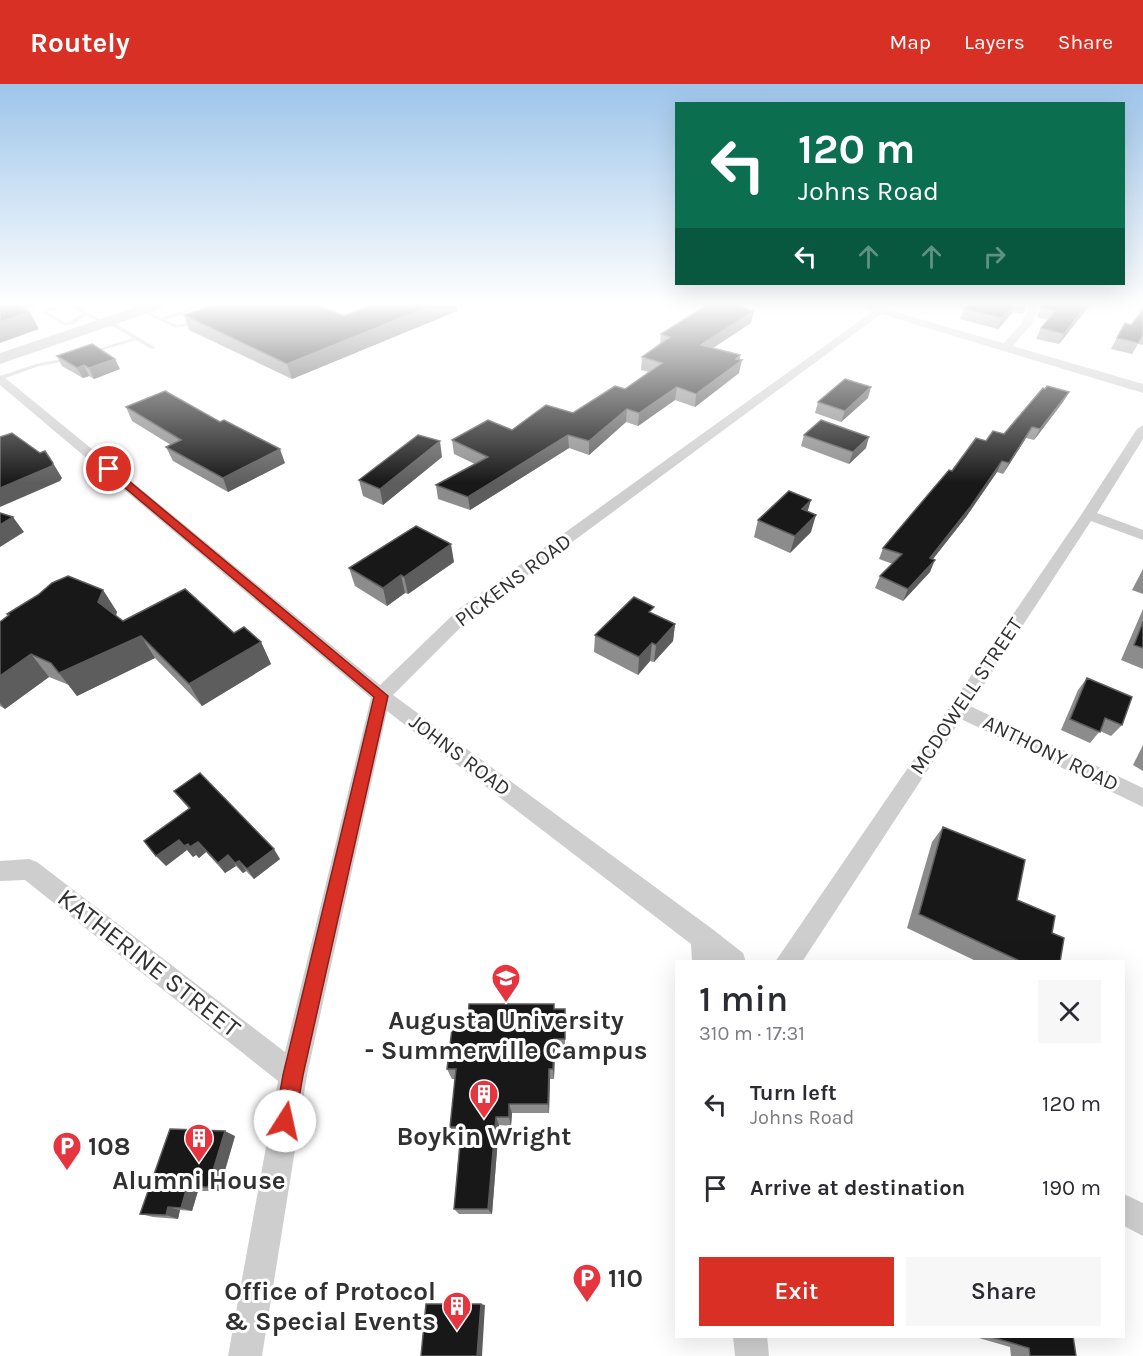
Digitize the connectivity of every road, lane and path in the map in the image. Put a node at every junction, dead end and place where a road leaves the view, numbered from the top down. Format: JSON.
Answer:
{"nodes":[{"id":1,"x":45,"y":364,"type":"edge"},
{"id":2,"x":807,"y":364,"type":"edge"},
{"id":3,"x":1060,"y":364,"type":"edge"},
{"id":4,"x":0,"y":378,"type":"edge"},
{"id":5,"x":1143,"y":389,"type":"edge"},
{"id":6,"x":1143,"y":429,"type":"edge"},
{"id":7,"x":1088,"y":515,"type":"junction"},
{"id":8,"x":1143,"y":535,"type":"edge"},
{"id":9,"x":381,"y":696,"type":"junction"},
{"id":10,"x":958,"y":709,"type":"junction"},
{"id":11,"x":1143,"y":798,"type":"edge"},
{"id":12,"x":0,"y":871,"type":"edge"},
{"id":13,"x":702,"y":936,"type":"junction"},
{"id":14,"x":705,"y":960,"type":"edge"},
{"id":15,"x":732,"y":960,"type":"edge"},
{"id":16,"x":788,"y":960,"type":"edge"},
{"id":17,"x":293,"y":1075,"type":"junction"},
{"id":18,"x":1125,"y":1210,"type":"edge"},
{"id":19,"x":1143,"y":1221,"type":"edge"},
{"id":20,"x":750,"y":1338,"type":"edge"},
{"id":21,"x":244,"y":1356,"type":"edge"},
{"id":22,"x":752,"y":1356,"type":"edge"}],
"edges":[{"from":1,"to":4,"type":"lane"},
{"from":2,"to":9,"type":"street","name":"PICKENS ROAD"},
{"from":3,"to":5,"type":"street"},
{"from":4,"to":9,"type":"street","name":"JOHNS ROAD"},
{"from":6,"to":7,"type":"street","name":"MCDOWELL STREET"},
{"from":7,"to":8,"type":"street"},
{"from":7,"to":10,"type":"street","name":"MCDOWELL STREET"},
{"from":9,"to":13,"type":"street","name":"JOHNS ROAD"},
{"from":9,"to":17,"type":"street"},
{"from":10,"to":11,"type":"street","name":"ANTHONY ROAD"},
{"from":10,"to":16,"type":"street","name":"MCDOWELL STREET"},
{"from":12,"to":17,"type":"street","name":"KATHERINE STREET"},
{"from":13,"to":14,"type":"street"},
{"from":13,"to":15,"type":"street","name":"JOHNS ROAD"},
{"from":17,"to":21,"type":"street"},
{"from":18,"to":19,"type":"street"},
{"from":20,"to":22,"type":"street"}]}
